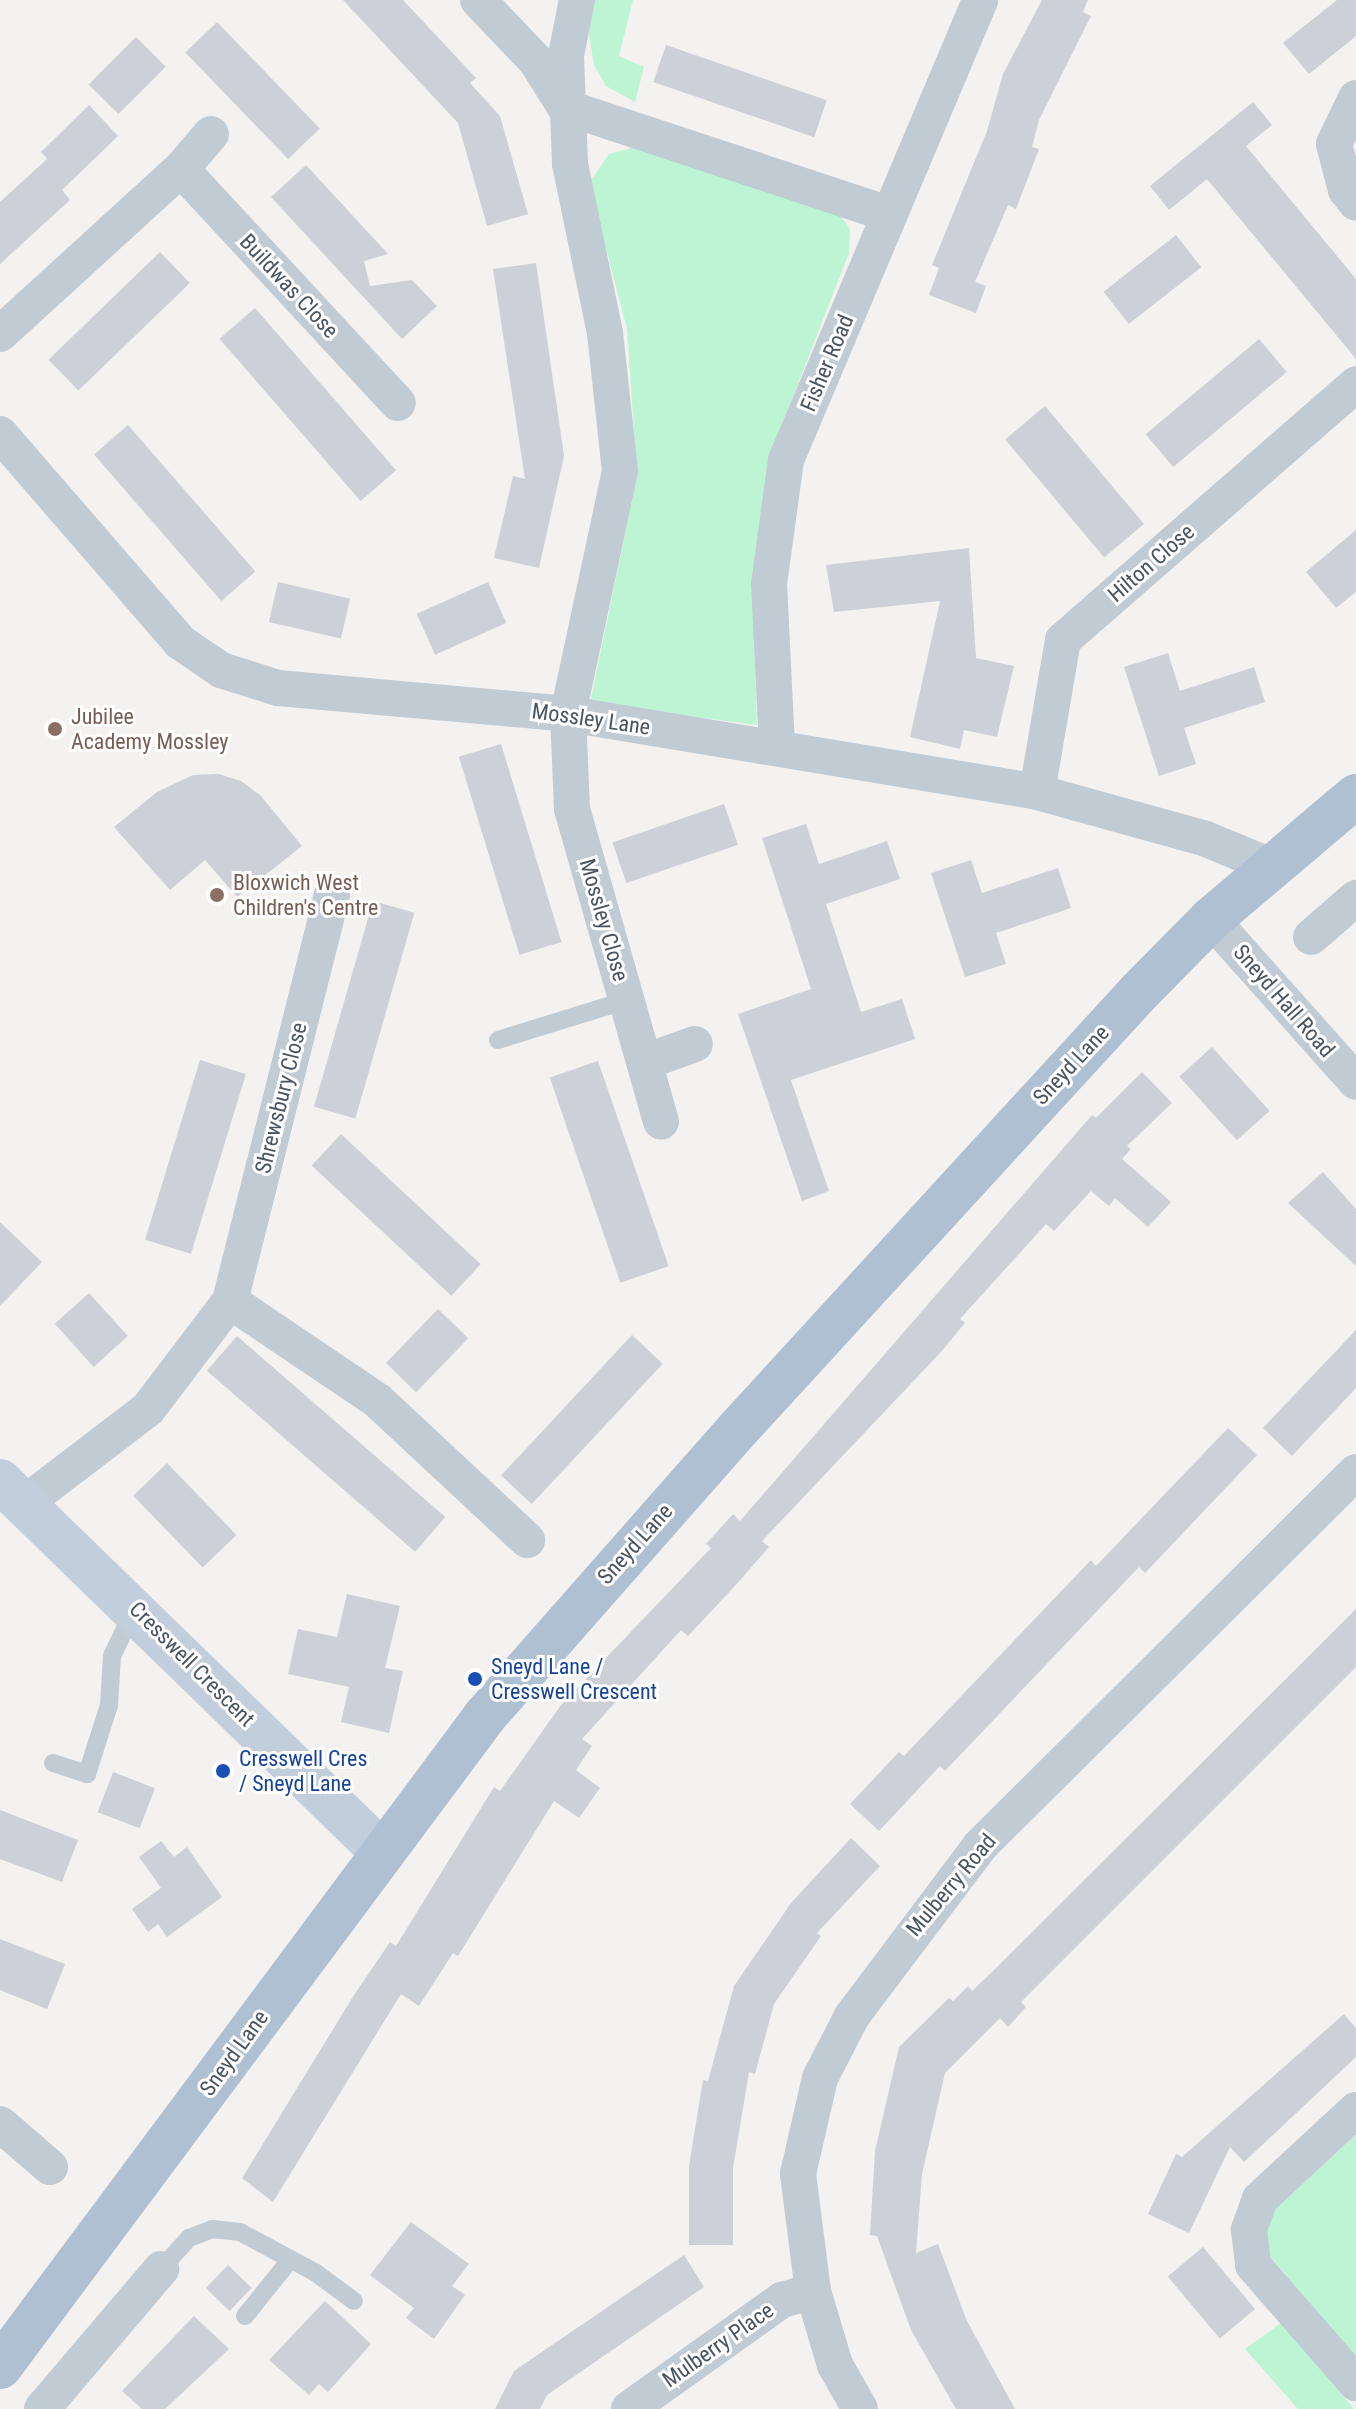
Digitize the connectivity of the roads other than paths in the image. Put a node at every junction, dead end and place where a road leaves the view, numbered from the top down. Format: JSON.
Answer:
{"nodes":[{"id":1,"x":478,"y":0,"type":"edge"},
{"id":2,"x":577,"y":0,"type":"edge"},
{"id":3,"x":980,"y":0,"type":"edge"},
{"id":4,"x":1356,"y":98,"type":"edge"},
{"id":5,"x":565,"y":107,"type":"junction"},
{"id":6,"x":211,"y":134,"type":"dead end"},
{"id":7,"x":181,"y":169,"type":"junction"},
{"id":8,"x":1356,"y":203,"type":"edge"},
{"id":9,"x":889,"y":214,"type":"junction"},
{"id":10,"x":0,"y":334,"type":"edge"},
{"id":11,"x":1356,"y":384,"type":"edge"},
{"id":12,"x":398,"y":403,"type":"dead end"},
{"id":13,"x":0,"y":434,"type":"edge"},
{"id":14,"x":568,"y":714,"type":"junction"},
{"id":15,"x":777,"y":747,"type":"junction"},
{"id":16,"x":1037,"y":792,"type":"junction"},
{"id":17,"x":1356,"y":796,"type":"edge"},
{"id":18,"x":1271,"y":866,"type":"junction"},
{"id":19,"x":332,"y":895,"type":"dead end"},
{"id":20,"x":1356,"y":898,"type":"edge"},
{"id":21,"x":1211,"y":919,"type":"junction"},
{"id":22,"x":1311,"y":937,"type":"dead end"},
{"id":23,"x":627,"y":1000,"type":"junction"},
{"id":24,"x":498,"y":1040,"type":"dead end"},
{"id":25,"x":695,"y":1044,"type":"dead end"},
{"id":26,"x":645,"y":1062,"type":"junction"},
{"id":27,"x":1356,"y":1082,"type":"edge"},
{"id":28,"x":661,"y":1122,"type":"dead end"},
{"id":29,"x":230,"y":1301,"type":"junction"},
{"id":30,"x":1356,"y":1472,"type":"edge"},
{"id":31,"x":13,"y":1492,"type":"edge"},
{"id":32,"x":508,"y":1532,"type":"dead end"},
{"id":33,"x":135,"y":1607,"type":"junction"},
{"id":34,"x":53,"y":1763,"type":"dead end"},
{"id":35,"x":381,"y":1851,"type":"junction"},
{"id":36,"x":1356,"y":2110,"type":"edge"},
{"id":37,"x":0,"y":2124,"type":"edge"},
{"id":38,"x":51,"y":2167,"type":"dead end"},
{"id":39,"x":290,"y":2260,"type":"junction"},
{"id":40,"x":161,"y":2269,"type":"joint"},
{"id":41,"x":813,"y":2291,"type":"junction"},
{"id":42,"x":354,"y":2301,"type":"dead end"},
{"id":43,"x":245,"y":2316,"type":"dead end"},
{"id":44,"x":0,"y":2367,"type":"edge"},
{"id":45,"x":1356,"y":2383,"type":"edge"},
{"id":46,"x":42,"y":2409,"type":"edge"},
{"id":47,"x":629,"y":2409,"type":"edge"},
{"id":48,"x":860,"y":2409,"type":"edge"}],
"edges":[{"from":1,"to":5,"type":"street"},
{"from":2,"to":5,"type":"street"},
{"from":3,"to":9,"type":"street","name":"Fisher Road"},
{"from":4,"to":8,"type":"street"},
{"from":5,"to":9,"type":"street"},
{"from":5,"to":14,"type":"street"},
{"from":6,"to":7,"type":"street"},
{"from":7,"to":10,"type":"street"},
{"from":7,"to":12,"type":"street","name":"Buildwas Close"},
{"from":9,"to":15,"type":"street","name":"Fisher Road"},
{"from":11,"to":16,"type":"street","name":"Hilton Close"},
{"from":13,"to":14,"type":"street","name":"Mossley Lane"},
{"from":14,"to":15,"type":"street","name":"Mossley Lane"},
{"from":14,"to":23,"type":"street","name":"Mossley Close"},
{"from":15,"to":16,"type":"street","name":"Mossley Lane"},
{"from":16,"to":18,"type":"street","name":"Mossley Lane"},
{"from":17,"to":18,"type":"main road","name":"Sneyd Lane"},
{"from":18,"to":21,"type":"main road","name":"Sneyd Lane"},
{"from":19,"to":29,"type":"street","name":"Shrewsbury Close"},
{"from":20,"to":22,"type":"street"},
{"from":21,"to":27,"type":"street","name":"Sneyd Hall Road"},
{"from":21,"to":35,"type":"main road","name":"Sneyd Lane"},
{"from":23,"to":24,"type":"lane"},
{"from":23,"to":26,"type":"street","name":"Mossley Close"},
{"from":25,"to":26,"type":"street"},
{"from":26,"to":28,"type":"street","name":"Mossley Close"},
{"from":29,"to":31,"type":"street","name":"Shrewsbury Close"},
{"from":29,"to":32,"type":"street"},
{"from":30,"to":41,"type":"street","name":"Mulberry Road"},
{"from":31,"to":33,"type":"street","name":"Cresswell Crescent"},
{"from":33,"to":34,"type":"lane"},
{"from":33,"to":35,"type":"street","name":"Cresswell Crescent"},
{"from":35,"to":44,"type":"main road","name":"Sneyd Lane"},
{"from":36,"to":45,"type":"street"},
{"from":37,"to":38,"type":"street"},
{"from":39,"to":40,"type":"lane"},
{"from":39,"to":42,"type":"lane"},
{"from":39,"to":43,"type":"lane"},
{"from":40,"to":46,"type":"street"},
{"from":41,"to":47,"type":"street","name":"Mulberry Place"},
{"from":41,"to":48,"type":"street","name":"Mulberry Road"}]}
